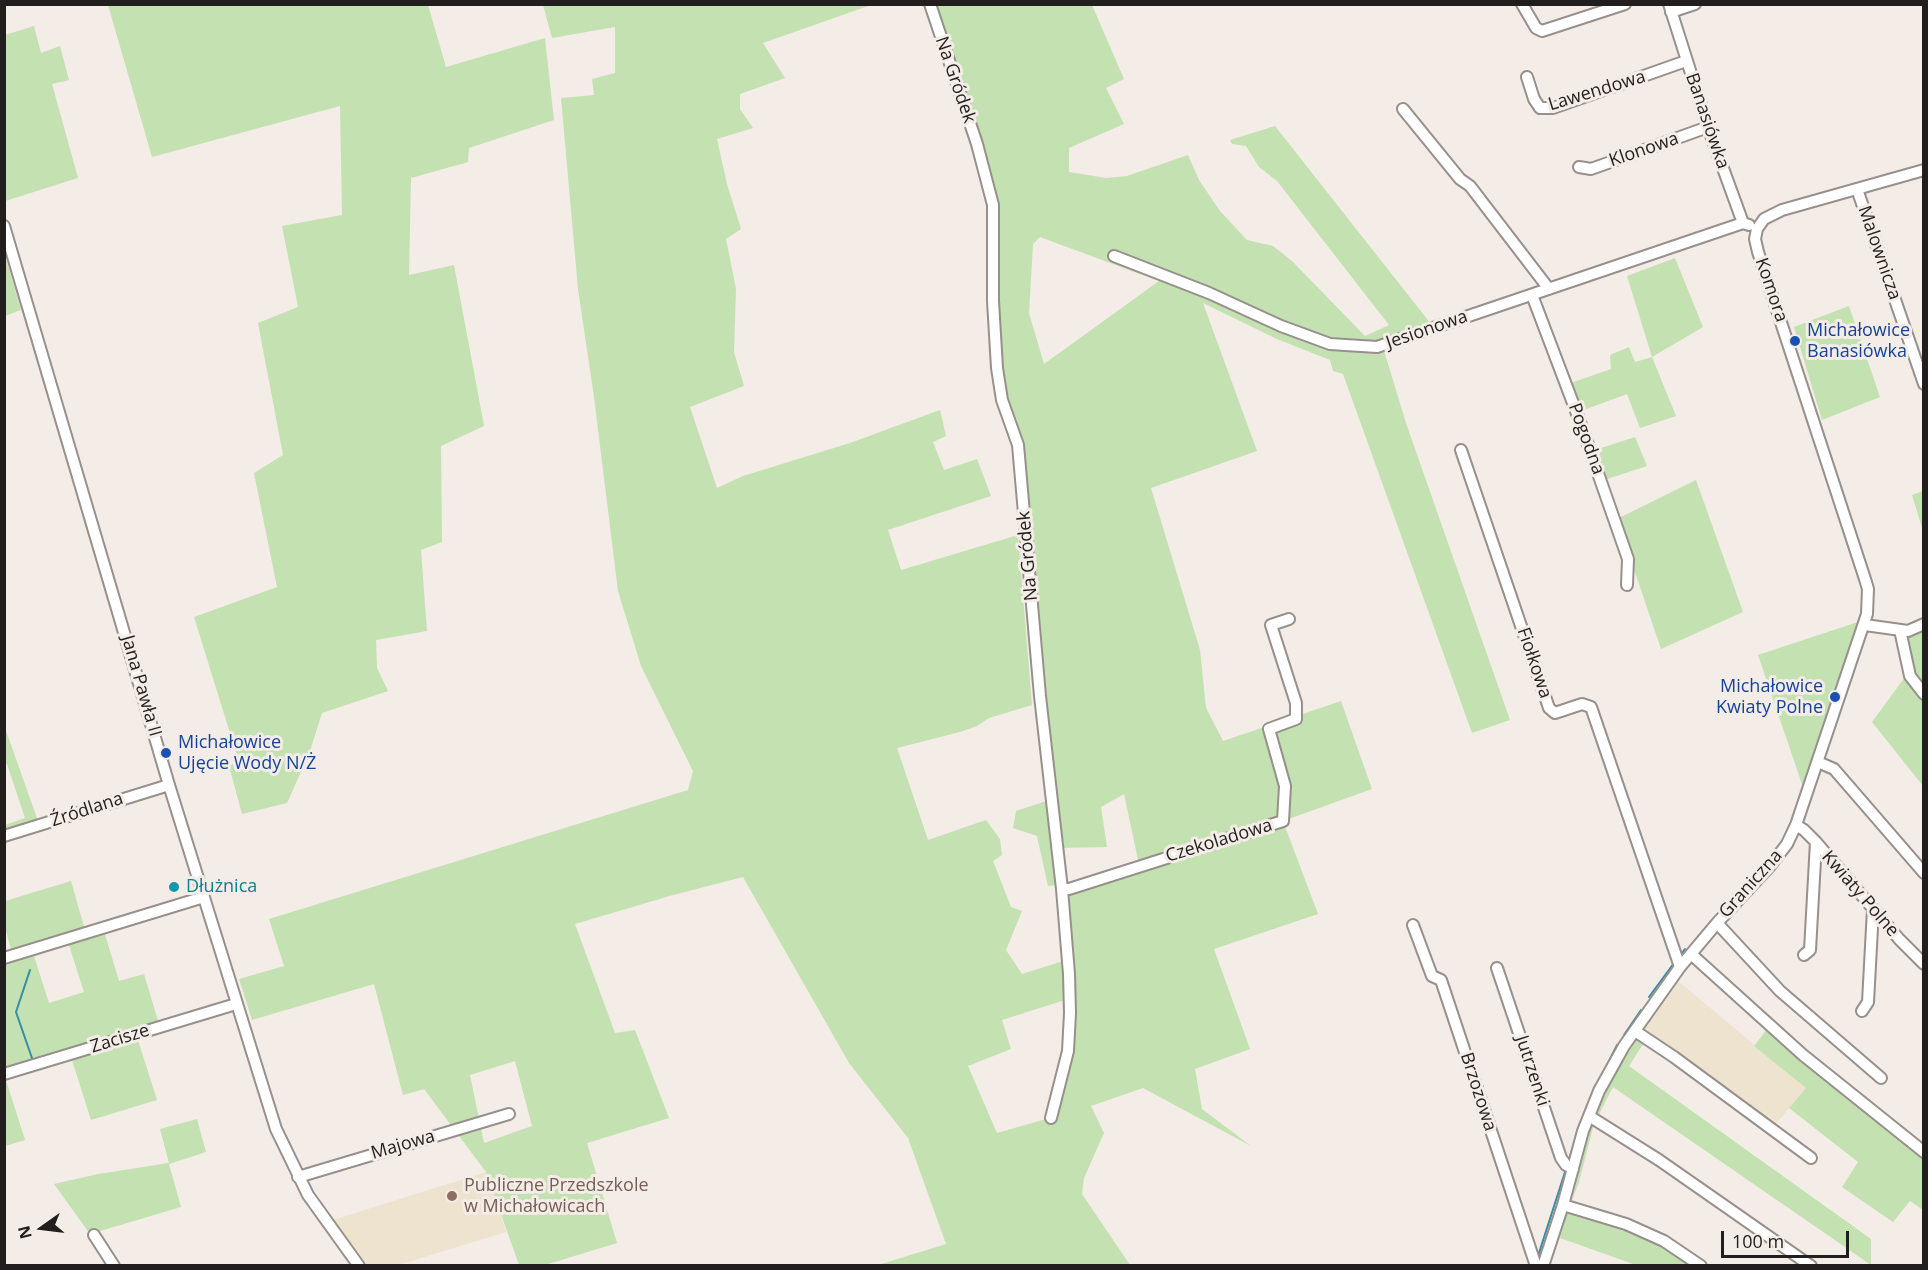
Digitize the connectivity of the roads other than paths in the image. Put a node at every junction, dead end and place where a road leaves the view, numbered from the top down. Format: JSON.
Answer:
{"nodes":[{"id":1,"x":930,"y":4,"type":"edge"},
{"id":2,"x":1522,"y":4,"type":"edge"},
{"id":3,"x":1625,"y":4,"type":"edge"},
{"id":4,"x":1695,"y":4,"type":"edge"},
{"id":5,"x":1670,"y":8,"type":"edge"},
{"id":6,"x":1686,"y":61,"type":"junction"},
{"id":7,"x":1527,"y":76,"type":"dead end"},
{"id":8,"x":1403,"y":109,"type":"dead end"},
{"id":9,"x":1708,"y":127,"type":"junction"},
{"id":10,"x":1579,"y":167,"type":"dead end"},
{"id":11,"x":1923,"y":170,"type":"edge"},
{"id":12,"x":1857,"y":189,"type":"junction"},
{"id":13,"x":1743,"y":223,"type":"junction"},
{"id":14,"x":4,"y":226,"type":"edge"},
{"id":15,"x":1757,"y":229,"type":"junction"},
{"id":16,"x":1114,"y":256,"type":"dead end"},
{"id":17,"x":1549,"y":289,"type":"junction"},
{"id":18,"x":1532,"y":295,"type":"junction"},
{"id":19,"x":1923,"y":384,"type":"edge"},
{"id":20,"x":1461,"y":450,"type":"dead end"},
{"id":21,"x":1627,"y":585,"type":"dead end"},
{"id":22,"x":1289,"y":618,"type":"dead end"},
{"id":23,"x":1923,"y":624,"type":"edge"},
{"id":24,"x":1865,"y":625,"type":"junction"},
{"id":25,"x":1900,"y":630,"type":"junction"},
{"id":26,"x":1923,"y":694,"type":"edge"},
{"id":27,"x":1818,"y":762,"type":"junction"},
{"id":28,"x":169,"y":785,"type":"junction"},
{"id":29,"x":1796,"y":825,"type":"junction"},
{"id":30,"x":4,"y":836,"type":"edge"},
{"id":31,"x":1816,"y":842,"type":"junction"},
{"id":32,"x":1923,"y":873,"type":"edge"},
{"id":33,"x":1062,"y":889,"type":"junction"},
{"id":34,"x":204,"y":897,"type":"junction"},
{"id":35,"x":1873,"y":909,"type":"junction"},
{"id":36,"x":1717,"y":923,"type":"junction"},
{"id":37,"x":1413,"y":925,"type":"dead end"},
{"id":38,"x":1691,"y":954,"type":"junction"},
{"id":39,"x":1804,"y":955,"type":"dead end"},
{"id":40,"x":4,"y":958,"type":"edge"},
{"id":41,"x":1923,"y":964,"type":"edge"},
{"id":42,"x":1680,"y":967,"type":"junction"},
{"id":43,"x":1497,"y":968,"type":"dead end"},
{"id":44,"x":236,"y":1004,"type":"junction"},
{"id":45,"x":1862,"y":1011,"type":"dead end"},
{"id":46,"x":1635,"y":1031,"type":"junction"},
{"id":47,"x":4,"y":1074,"type":"edge"},
{"id":48,"x":1881,"y":1078,"type":"dead end"},
{"id":49,"x":509,"y":1114,"type":"dead end"},
{"id":50,"x":1589,"y":1116,"type":"junction"},
{"id":51,"x":1051,"y":1118,"type":"dead end"},
{"id":52,"x":1923,"y":1152,"type":"edge"},
{"id":53,"x":1811,"y":1158,"type":"dead end"},
{"id":54,"x":1574,"y":1169,"type":"junction"},
{"id":55,"x":298,"y":1176,"type":"junction"},
{"id":56,"x":1563,"y":1205,"type":"junction"},
{"id":57,"x":94,"y":1235,"type":"dead end"},
{"id":58,"x":355,"y":1264,"type":"edge"},
{"id":59,"x":114,"y":1266,"type":"edge"},
{"id":60,"x":1536,"y":1266,"type":"edge"},
{"id":61,"x":1543,"y":1266,"type":"edge"},
{"id":62,"x":1701,"y":1266,"type":"edge"},
{"id":63,"x":1811,"y":1266,"type":"edge"}],
"edges":[{"from":1,"to":33,"type":"street","name":"Na Gródek"},
{"from":2,"to":3,"type":"street"},
{"from":4,"to":5,"type":"street"},
{"from":5,"to":6,"type":"street","name":"Banasiówka"},
{"from":6,"to":7,"type":"street","name":"Lawendowa"},
{"from":6,"to":9,"type":"street","name":"Banasiówka"},
{"from":8,"to":17,"type":"street"},
{"from":9,"to":10,"type":"street","name":"Klonowa"},
{"from":9,"to":13,"type":"street","name":"Banasiówka"},
{"from":11,"to":12,"type":"street"},
{"from":12,"to":15,"type":"street"},
{"from":12,"to":19,"type":"street","name":"Malownicza"},
{"from":13,"to":15,"type":"street"},
{"from":13,"to":17,"type":"street","name":"Jesionowa"},
{"from":14,"to":28,"type":"street","name":"Jana Pawła II"},
{"from":15,"to":24,"type":"street","name":"Komora"},
{"from":16,"to":18,"type":"street","name":"Jesionowa"},
{"from":17,"to":18,"type":"street","name":"Jesionowa"},
{"from":18,"to":21,"type":"street","name":"Pogodna"},
{"from":20,"to":42,"type":"street","name":"Fiołkowa"},
{"from":22,"to":33,"type":"street","name":"Czekoladowa"},
{"from":23,"to":25,"type":"street"},
{"from":24,"to":25,"type":"street"},
{"from":24,"to":27,"type":"street","name":"Komora"},
{"from":25,"to":26,"type":"street"},
{"from":27,"to":29,"type":"street","name":"Graniczna"},
{"from":27,"to":32,"type":"street"},
{"from":28,"to":30,"type":"street","name":"Źródlana"},
{"from":28,"to":34,"type":"street","name":"Jana Pawła II"},
{"from":29,"to":31,"type":"street","name":"Kwiaty Polne"},
{"from":29,"to":36,"type":"street","name":"Graniczna"},
{"from":31,"to":35,"type":"street","name":"Kwiaty Polne"},
{"from":31,"to":39,"type":"street"},
{"from":33,"to":51,"type":"street","name":"Na Gródek"},
{"from":34,"to":40,"type":"street"},
{"from":34,"to":44,"type":"street","name":"Jana Pawła II"},
{"from":35,"to":41,"type":"street","name":"Kwiaty Polne"},
{"from":35,"to":45,"type":"street"},
{"from":36,"to":38,"type":"street","name":"Graniczna"},
{"from":36,"to":48,"type":"street"},
{"from":37,"to":60,"type":"street","name":"Brzozowa"},
{"from":38,"to":42,"type":"street","name":"Graniczna"},
{"from":38,"to":52,"type":"street"},
{"from":42,"to":46,"type":"street","name":"Graniczna"},
{"from":43,"to":54,"type":"street","name":"Jutrzenki"},
{"from":44,"to":47,"type":"street","name":"Zacisze"},
{"from":44,"to":55,"type":"street","name":"Jana Pawła II"},
{"from":46,"to":50,"type":"street","name":"Graniczna"},
{"from":46,"to":53,"type":"street"},
{"from":49,"to":55,"type":"street","name":"Majowa"},
{"from":50,"to":54,"type":"street","name":"Graniczna"},
{"from":50,"to":63,"type":"street"},
{"from":54,"to":56,"type":"street","name":"Graniczna"},
{"from":55,"to":58,"type":"street","name":"Jana Pawła II"},
{"from":56,"to":61,"type":"street","name":"Graniczna"},
{"from":56,"to":62,"type":"street"},
{"from":57,"to":59,"type":"street"}]}
